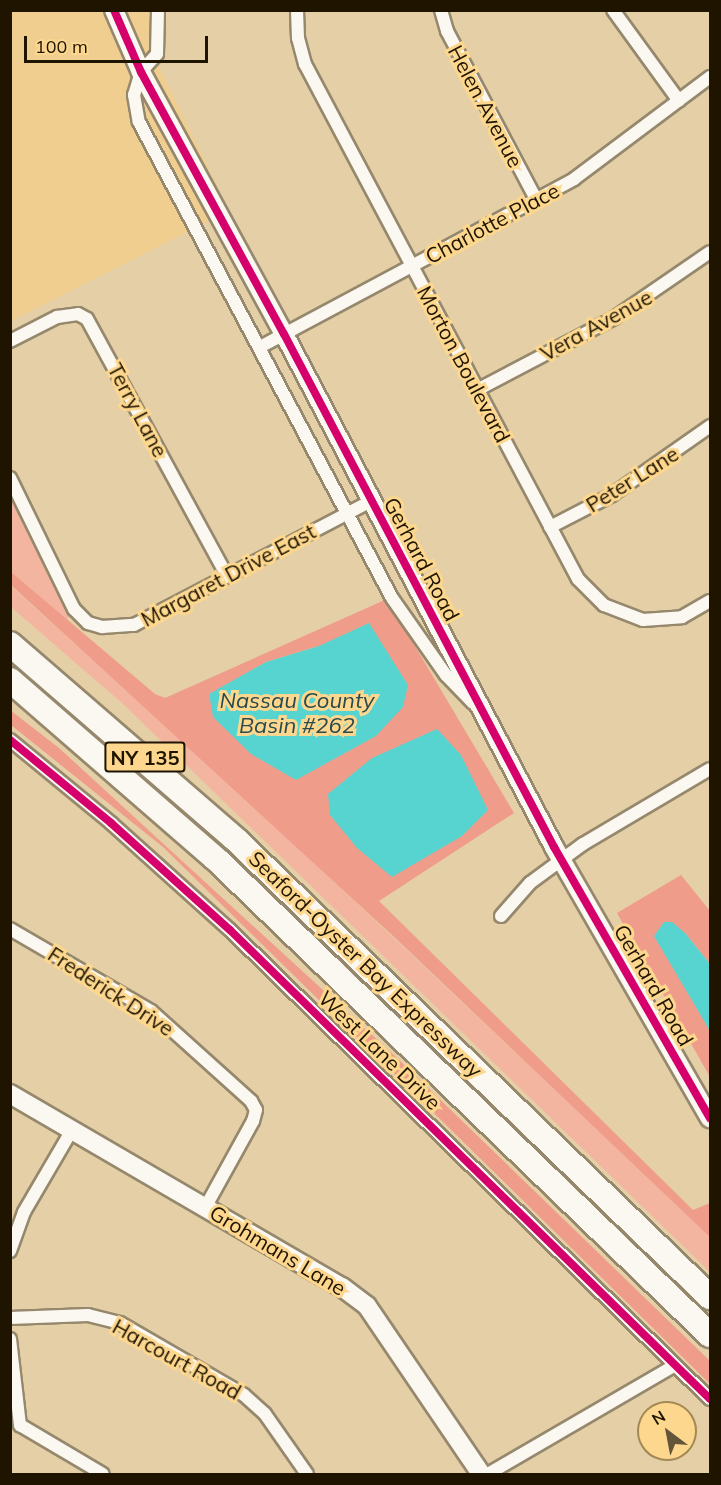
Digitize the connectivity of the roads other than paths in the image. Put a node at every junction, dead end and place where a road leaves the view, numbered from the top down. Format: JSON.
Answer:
{"nodes":[{"id":1,"x":114,"y":10,"type":"edge"},
{"id":2,"x":158,"y":10,"type":"edge"},
{"id":3,"x":297,"y":10,"type":"edge"},
{"id":4,"x":441,"y":10,"type":"edge"},
{"id":5,"x":613,"y":10,"type":"edge"},
{"id":6,"x":141,"y":72,"type":"junction"},
{"id":7,"x":711,"y":77,"type":"edge"},
{"id":8,"x":679,"y":101,"type":"junction"},
{"id":9,"x":536,"y":200,"type":"junction"},
{"id":10,"x":711,"y":252,"type":"edge"},
{"id":11,"x":412,"y":266,"type":"junction"},
{"id":12,"x":284,"y":334,"type":"junction"},
{"id":13,"x":10,"y":341,"type":"edge"},
{"id":14,"x":260,"y":347,"type":"junction"},
{"id":15,"x":477,"y":390,"type":"junction"},
{"id":16,"x":711,"y":426,"type":"edge"},
{"id":17,"x":10,"y":478,"type":"edge"},
{"id":18,"x":371,"y":501,"type":"junction"},
{"id":19,"x":348,"y":512,"type":"junction"},
{"id":20,"x":550,"y":526,"type":"junction"},
{"id":21,"x":227,"y":576,"type":"junction"},
{"id":22,"x":711,"y":601,"type":"edge"},
{"id":23,"x":10,"y":628,"type":"edge"},
{"id":24,"x":10,"y":644,"type":"edge"},
{"id":25,"x":10,"y":680,"type":"edge"},
{"id":26,"x":10,"y":689,"type":"edge"},
{"id":27,"x":483,"y":714,"type":"junction"},
{"id":28,"x":101,"y":719,"type":"junction"},
{"id":29,"x":10,"y":740,"type":"edge"},
{"id":30,"x":83,"y":740,"type":"junction"},
{"id":31,"x":711,"y":770,"type":"edge"},
{"id":32,"x":562,"y":861,"type":"junction"},
{"id":33,"x":501,"y":916,"type":"dead end"},
{"id":34,"x":10,"y":929,"type":"edge"},
{"id":35,"x":10,"y":1094,"type":"edge"},
{"id":36,"x":711,"y":1118,"type":"edge"},
{"id":37,"x":72,"y":1130,"type":"junction"},
{"id":38,"x":206,"y":1206,"type":"junction"},
{"id":39,"x":10,"y":1251,"type":"edge"},
{"id":40,"x":711,"y":1297,"type":"edge"},
{"id":41,"x":10,"y":1318,"type":"edge"},
{"id":42,"x":711,"y":1335,"type":"edge"},
{"id":43,"x":10,"y":1339,"type":"edge"},
{"id":44,"x":675,"y":1365,"type":"junction"},
{"id":45,"x":711,"y":1399,"type":"edge"},
{"id":46,"x":16,"y":1428,"type":"edge"},
{"id":47,"x":103,"y":1474,"type":"edge"},
{"id":48,"x":307,"y":1474,"type":"edge"},
{"id":49,"x":481,"y":1474,"type":"edge"},
{"id":50,"x":488,"y":1474,"type":"edge"}],
"edges":[{"from":1,"to":6,"type":"street","name":"Gerhard Road"},
{"from":2,"to":6,"type":"street"},
{"from":3,"to":11,"type":"street","name":"Morton Boulevard"},
{"from":4,"to":9,"type":"street","name":"Helen Avenue"},
{"from":5,"to":8,"type":"street"},
{"from":6,"to":12,"type":"street","name":"Gerhard Road"},
{"from":6,"to":14,"type":"street"},
{"from":7,"to":8,"type":"street","name":"Charlotte Place"},
{"from":8,"to":9,"type":"street","name":"Charlotte Place"},
{"from":9,"to":11,"type":"street","name":"Charlotte Place"},
{"from":10,"to":15,"type":"street","name":"Vera Avenue"},
{"from":11,"to":12,"type":"street","name":"Charlotte Place"},
{"from":11,"to":15,"type":"street","name":"Morton Boulevard"},
{"from":12,"to":14,"type":"street","name":"Charlotte Place"},
{"from":12,"to":18,"type":"street","name":"Gerhard Road"},
{"from":13,"to":21,"type":"street","name":"Terry Lane"},
{"from":14,"to":19,"type":"street"},
{"from":15,"to":20,"type":"street","name":"Morton Boulevard"},
{"from":16,"to":20,"type":"street","name":"Peter Lane"},
{"from":17,"to":21,"type":"street","name":"Margaret Drive East"},
{"from":18,"to":19,"type":"street","name":"Margaret Drive East"},
{"from":18,"to":27,"type":"street","name":"Gerhard Road"},
{"from":19,"to":21,"type":"street","name":"Margaret Drive East"},
{"from":19,"to":27,"type":"street"},
{"from":20,"to":22,"type":"street","name":"Morton Boulevard"},
{"from":23,"to":28,"type":"highway"},
{"from":24,"to":28,"type":"highway","name":"Seaford-Oyster Bay Expressway","number":"NY 135"},
{"from":25,"to":30,"type":"highway","name":"Seaford-Oyster Bay Expressway","number":"NY 135"},
{"from":26,"to":30,"type":"highway"},
{"from":27,"to":32,"type":"street","name":"Gerhard Road"},
{"from":28,"to":40,"type":"highway","name":"Seaford-Oyster Bay Expressway","number":"NY 135"},
{"from":29,"to":44,"type":"street","name":"West Lane Drive"},
{"from":30,"to":42,"type":"highway","name":"Seaford-Oyster Bay Expressway","number":"NY 135"},
{"from":31,"to":32,"type":"street"},
{"from":32,"to":33,"type":"street"},
{"from":32,"to":36,"type":"street","name":"Gerhard Road"},
{"from":34,"to":38,"type":"street","name":"Frederick Drive"},
{"from":35,"to":37,"type":"street","name":"Grohmans Lane"},
{"from":37,"to":38,"type":"street","name":"Grohmans Lane"},
{"from":37,"to":39,"type":"street"},
{"from":38,"to":49,"type":"street","name":"Grohmans Lane"},
{"from":41,"to":48,"type":"street","name":"Harcourt Road"},
{"from":43,"to":46,"type":"street"},
{"from":44,"to":45,"type":"street","name":"West Lane Drive"},
{"from":44,"to":50,"type":"street"},
{"from":46,"to":47,"type":"street"}]}
